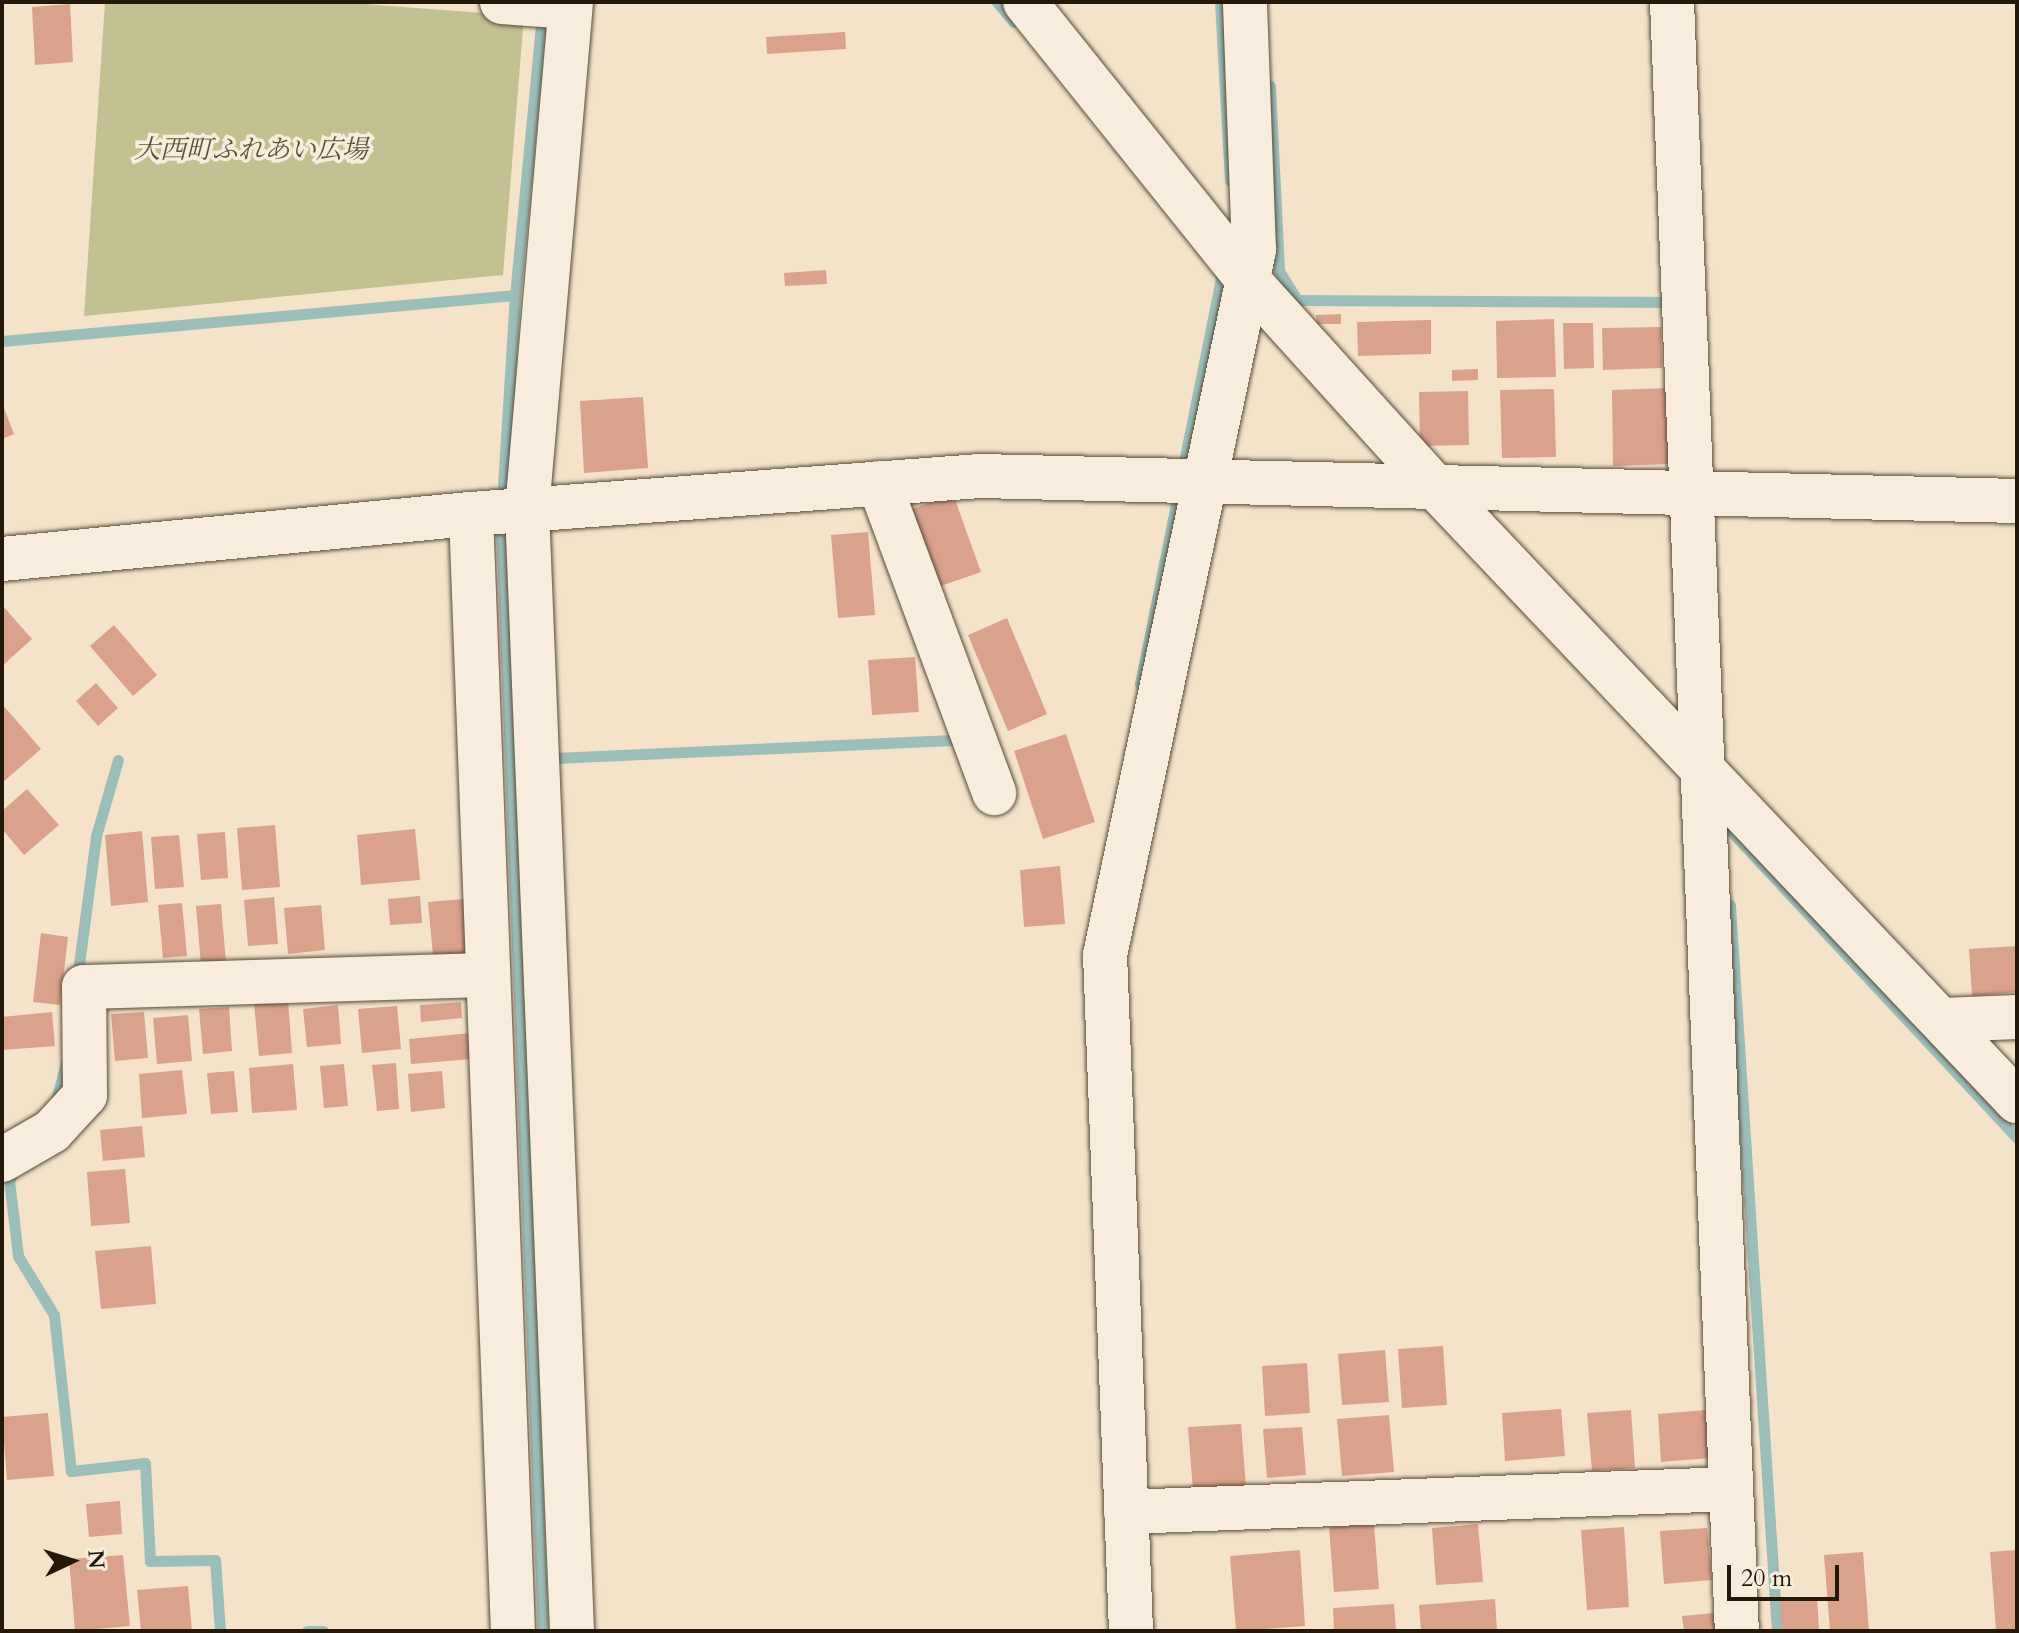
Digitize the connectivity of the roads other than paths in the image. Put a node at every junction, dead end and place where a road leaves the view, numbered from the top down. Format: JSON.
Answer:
{"nodes":[{"id":1,"x":502,"y":2,"type":"edge"},
{"id":2,"x":1025,"y":2,"type":"edge"},
{"id":3,"x":1245,"y":2,"type":"edge"},
{"id":4,"x":1672,"y":2,"type":"edge"},
{"id":5,"x":570,"y":5,"type":"edge"},
{"id":6,"x":1248,"y":280,"type":"junction"},
{"id":7,"x":1207,"y":482,"type":"junction"},
{"id":8,"x":879,"y":483,"type":"junction"},
{"id":9,"x":1436,"y":488,"type":"junction"},
{"id":10,"x":1690,"y":493,"type":"junction"},
{"id":11,"x":2017,"y":501,"type":"edge"},
{"id":12,"x":527,"y":510,"type":"junction"},
{"id":13,"x":471,"y":514,"type":"junction"},
{"id":14,"x":2,"y":559,"type":"edge"},
{"id":15,"x":1701,"y":771,"type":"junction"},
{"id":16,"x":994,"y":793,"type":"dead end"},
{"id":17,"x":488,"y":975,"type":"junction"},
{"id":18,"x":2017,"y":1017,"type":"edge"},
{"id":19,"x":1943,"y":1020,"type":"junction"},
{"id":20,"x":2017,"y":1101,"type":"edge"},
{"id":21,"x":2,"y":1160,"type":"edge"},
{"id":22,"x":1731,"y":1489,"type":"junction"},
{"id":23,"x":1126,"y":1512,"type":"junction"},
{"id":24,"x":513,"y":1631,"type":"edge"},
{"id":25,"x":572,"y":1631,"type":"edge"},
{"id":26,"x":1131,"y":1631,"type":"edge"},
{"id":27,"x":1737,"y":1631,"type":"edge"}],
"edges":[{"from":1,"to":5,"type":"street"},
{"from":2,"to":6,"type":"street"},
{"from":3,"to":6,"type":"street"},
{"from":4,"to":10,"type":"street"},
{"from":5,"to":12,"type":"street"},
{"from":6,"to":7,"type":"street"},
{"from":6,"to":9,"type":"street"},
{"from":7,"to":8,"type":"street"},
{"from":7,"to":9,"type":"street"},
{"from":7,"to":23,"type":"street"},
{"from":8,"to":12,"type":"street"},
{"from":8,"to":16,"type":"street"},
{"from":9,"to":10,"type":"street"},
{"from":9,"to":15,"type":"street"},
{"from":10,"to":11,"type":"street"},
{"from":10,"to":15,"type":"street"},
{"from":12,"to":13,"type":"street"},
{"from":12,"to":25,"type":"street"},
{"from":13,"to":14,"type":"street"},
{"from":13,"to":17,"type":"street"},
{"from":15,"to":19,"type":"street"},
{"from":15,"to":22,"type":"street"},
{"from":17,"to":21,"type":"street"},
{"from":17,"to":24,"type":"street"},
{"from":18,"to":19,"type":"street"},
{"from":19,"to":20,"type":"street"},
{"from":22,"to":23,"type":"street"},
{"from":22,"to":27,"type":"street"},
{"from":23,"to":26,"type":"street"}]}
